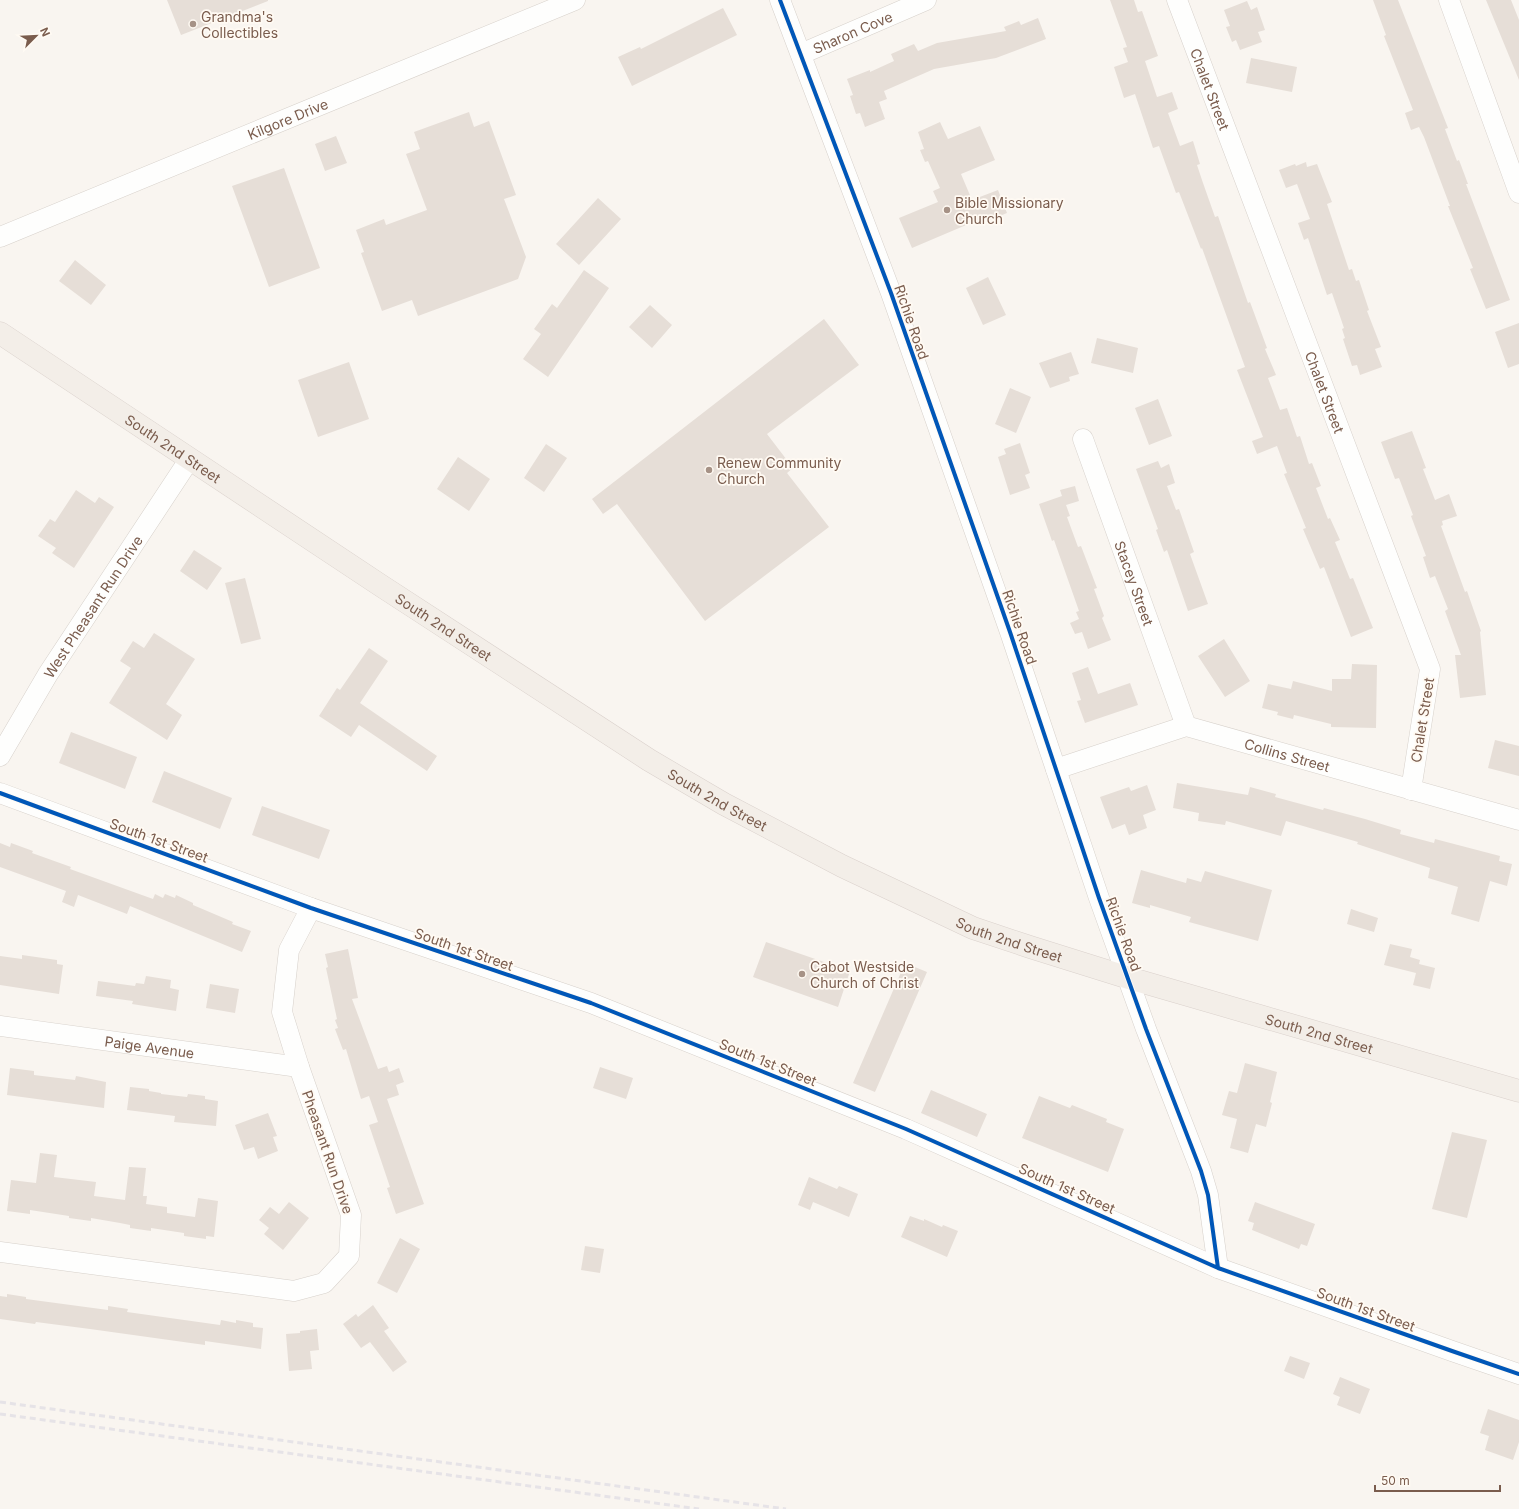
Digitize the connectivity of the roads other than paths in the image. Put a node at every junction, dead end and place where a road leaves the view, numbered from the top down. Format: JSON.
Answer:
{"nodes":[{"id":1,"x":575,"y":0,"type":"edge"},
{"id":2,"x":780,"y":0,"type":"edge"},
{"id":3,"x":926,"y":0,"type":"edge"},
{"id":4,"x":1177,"y":0,"type":"edge"},
{"id":5,"x":1449,"y":0,"type":"edge"},
{"id":6,"x":801,"y":54,"type":"junction"},
{"id":7,"x":1519,"y":192,"type":"edge"},
{"id":8,"x":0,"y":238,"type":"edge"},
{"id":9,"x":0,"y":333,"type":"edge"},
{"id":10,"x":1083,"y":439,"type":"dead end"},
{"id":11,"x":190,"y":460,"type":"junction"},
{"id":12,"x":1186,"y":726,"type":"junction"},
{"id":13,"x":0,"y":756,"type":"edge"},
{"id":14,"x":1056,"y":770,"type":"junction"},
{"id":15,"x":1411,"y":790,"type":"junction"},
{"id":16,"x":0,"y":793,"type":"edge"},
{"id":17,"x":1519,"y":820,"type":"edge"},
{"id":18,"x":311,"y":908,"type":"junction"},
{"id":19,"x":1129,"y":978,"type":"junction"},
{"id":20,"x":0,"y":1026,"type":"edge"},
{"id":21,"x":299,"y":1067,"type":"junction"},
{"id":22,"x":1519,"y":1092,"type":"edge"},
{"id":23,"x":0,"y":1252,"type":"edge"},
{"id":24,"x":1218,"y":1268,"type":"junction"},
{"id":25,"x":1519,"y":1374,"type":"edge"}],
"edges":[{"from":1,"to":8,"type":"street","name":"Kilgore Drive"},
{"from":2,"to":6,"type":"street","name":"Richie Road"},
{"from":3,"to":6,"type":"street","name":"Sharon Cove"},
{"from":4,"to":15,"type":"street","name":"Chalet Street"},
{"from":5,"to":7,"type":"street"},
{"from":6,"to":14,"type":"street","name":"Richie Road"},
{"from":9,"to":11,"type":"main road","name":"South 2nd Street"},
{"from":10,"to":12,"type":"street","name":"Stacey Street"},
{"from":11,"to":13,"type":"street","name":"West Pheasant Run Drive"},
{"from":11,"to":19,"type":"main road","name":"South 2nd Street"},
{"from":12,"to":14,"type":"street"},
{"from":12,"to":15,"type":"street","name":"Collins Street"},
{"from":14,"to":19,"type":"street","name":"Richie Road"},
{"from":15,"to":17,"type":"street","name":"Collins Street"},
{"from":16,"to":18,"type":"street","name":"South 1st Street"},
{"from":18,"to":21,"type":"street","name":"Pheasant Run Drive"},
{"from":18,"to":24,"type":"street","name":"South 1st Street"},
{"from":19,"to":22,"type":"main road","name":"South 2nd Street"},
{"from":19,"to":24,"type":"street","name":"Richie Road"},
{"from":20,"to":21,"type":"street","name":"Paige Avenue"},
{"from":21,"to":23,"type":"street","name":"Pheasant Run Drive"},
{"from":24,"to":25,"type":"street","name":"South 1st Street"}]}
